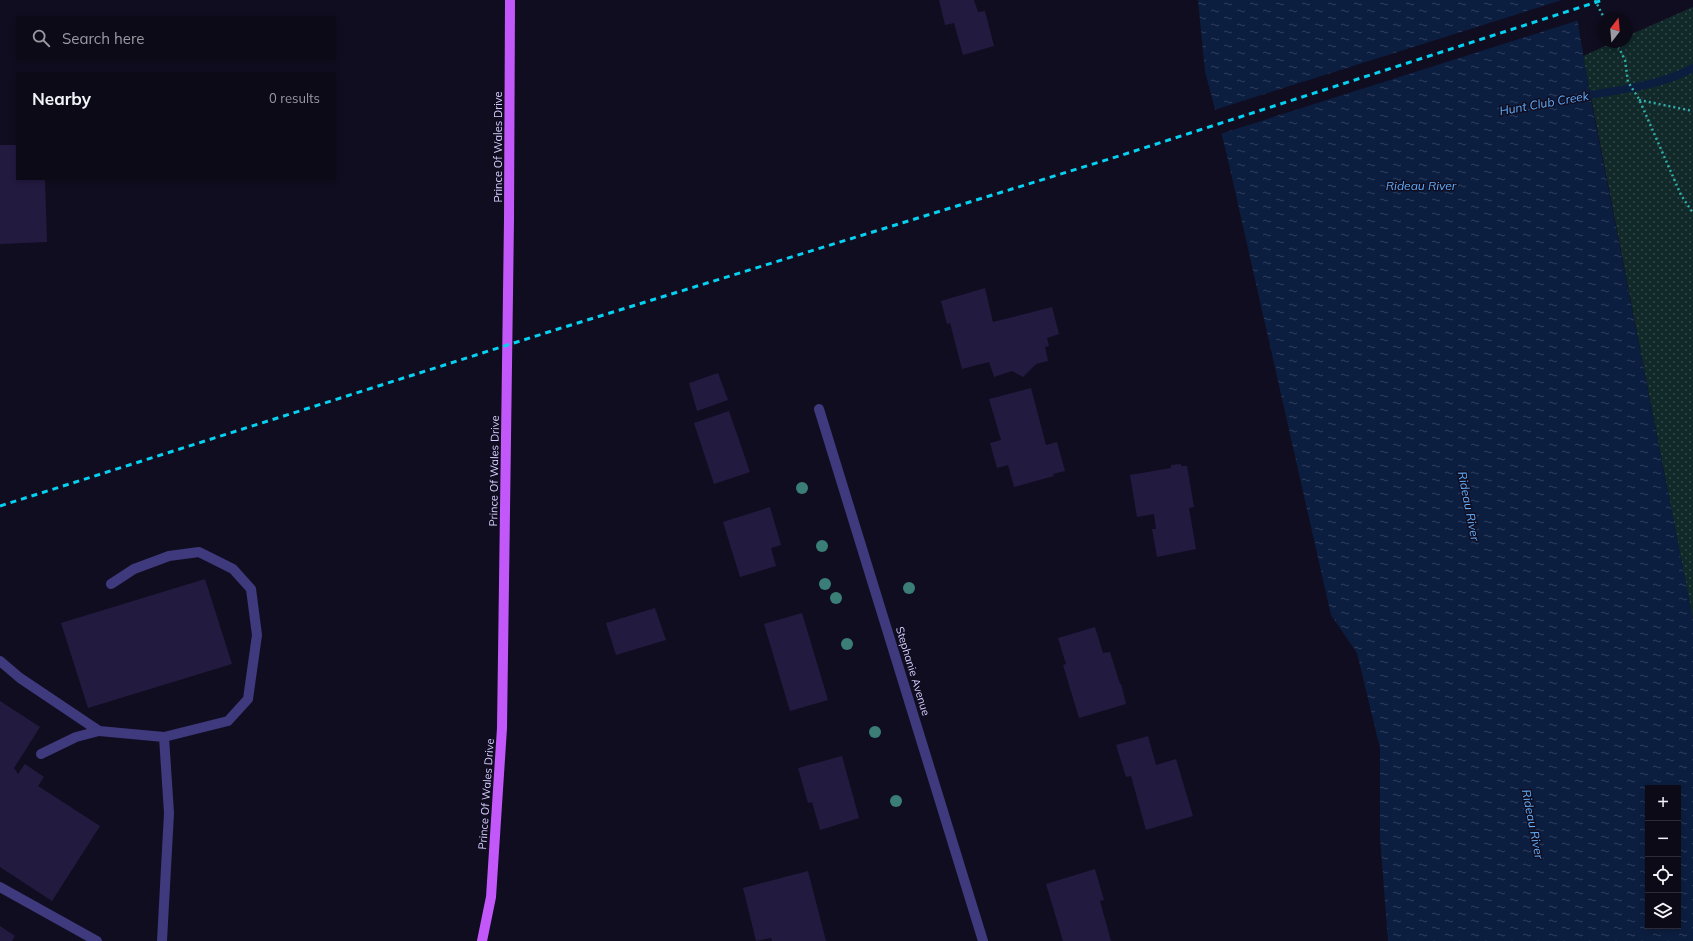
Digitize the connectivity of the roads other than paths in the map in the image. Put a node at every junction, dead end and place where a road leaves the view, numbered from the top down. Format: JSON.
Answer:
{"nodes":[{"id":1,"x":510,"y":0,"type":"edge"},
{"id":2,"x":819,"y":409,"type":"dead end"},
{"id":3,"x":111,"y":584,"type":"dead end"},
{"id":4,"x":0,"y":661,"type":"edge"},
{"id":5,"x":99,"y":731,"type":"junction"},
{"id":6,"x":164,"y":737,"type":"junction"},
{"id":7,"x":41,"y":754,"type":"dead end"},
{"id":8,"x":0,"y":887,"type":"edge"},
{"id":9,"x":97,"y":941,"type":"edge"},
{"id":10,"x":162,"y":941,"type":"edge"},
{"id":11,"x":482,"y":941,"type":"edge"},
{"id":12,"x":984,"y":941,"type":"edge"}],
"edges":[{"from":1,"to":11,"type":"main road","name":"Prince Of Wales Drive"},
{"from":2,"to":12,"type":"street","name":"Stephanie Avenue"},
{"from":3,"to":6,"type":"street"},
{"from":4,"to":5,"type":"street"},
{"from":5,"to":6,"type":"street"},
{"from":5,"to":7,"type":"street"},
{"from":6,"to":10,"type":"street"},
{"from":8,"to":9,"type":"street"}]}
